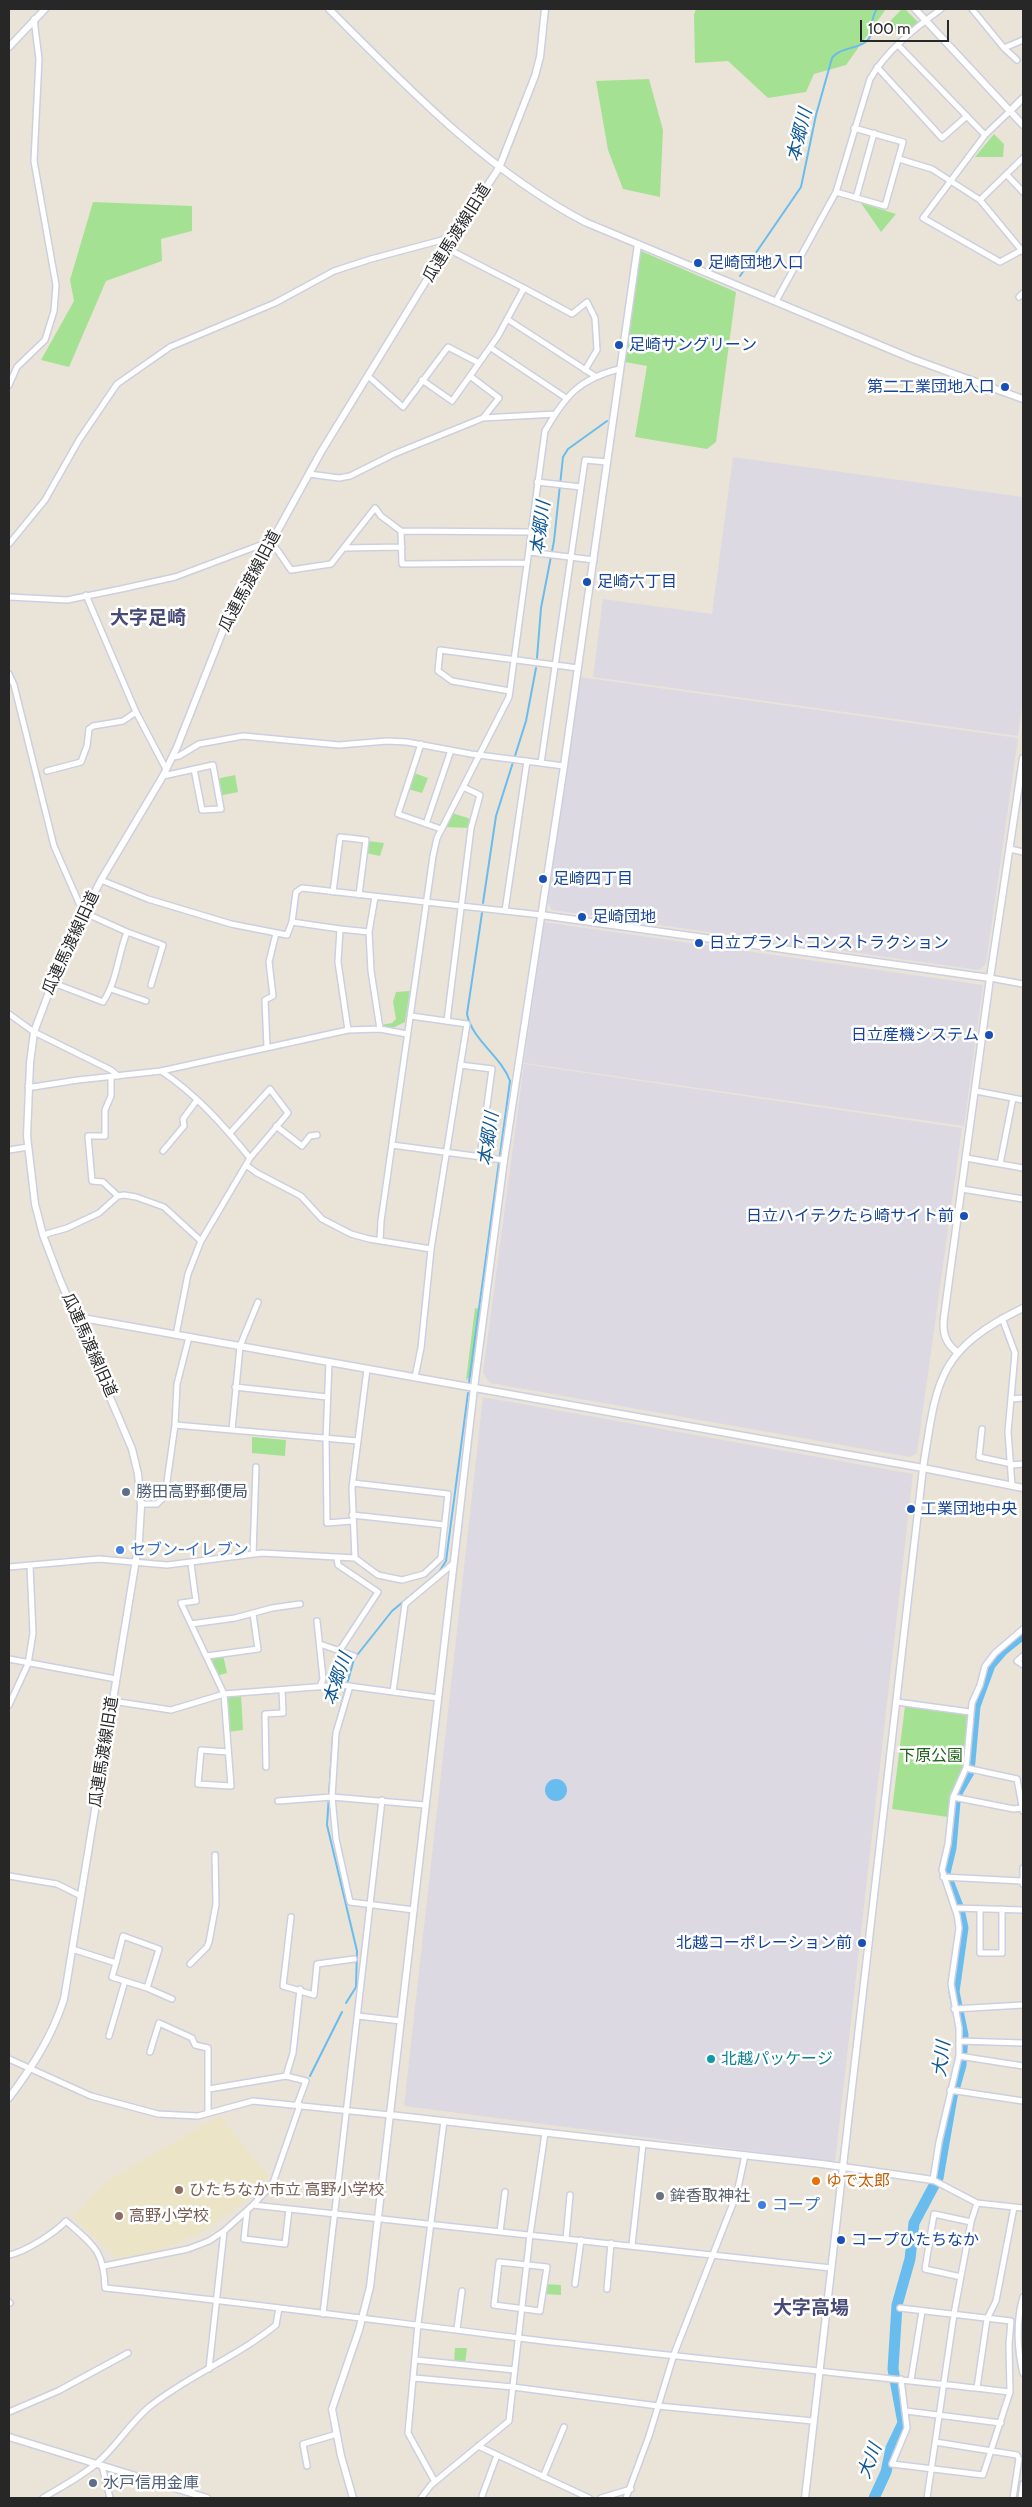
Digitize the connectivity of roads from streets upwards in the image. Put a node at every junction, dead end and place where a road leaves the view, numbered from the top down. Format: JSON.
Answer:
{"nodes":[{"id":1,"x":45,"y":9,"type":"edge"},
{"id":2,"x":329,"y":9,"type":"edge"},
{"id":3,"x":545,"y":9,"type":"edge"},
{"id":4,"x":915,"y":9,"type":"edge"},
{"id":5,"x":941,"y":9,"type":"edge"},
{"id":6,"x":972,"y":9,"type":"edge"},
{"id":7,"x":34,"y":19,"type":"junction"},
{"id":8,"x":925,"y":20,"type":"junction"},
{"id":9,"x":1023,"y":40,"type":"edge"},
{"id":10,"x":898,"y":45,"type":"junction"},
{"id":11,"x":9,"y":47,"type":"edge"},
{"id":12,"x":1004,"y":48,"type":"junction"},
{"id":13,"x":1017,"y":60,"type":"dead end"},
{"id":14,"x":877,"y":67,"type":"junction"},
{"id":15,"x":1023,"y":98,"type":"edge"},
{"id":16,"x":1010,"y":111,"type":"junction"},
{"id":17,"x":967,"y":116,"type":"junction"},
{"id":18,"x":1023,"y":125,"type":"edge"},
{"id":19,"x":854,"y":128,"type":"junction"},
{"id":20,"x":874,"y":133,"type":"junction"},
{"id":21,"x":985,"y":135,"type":"junction"},
{"id":22,"x":1023,"y":158,"type":"edge"},
{"id":23,"x":899,"y":159,"type":"junction"},
{"id":24,"x":499,"y":168,"type":"junction"},
{"id":25,"x":1007,"y":175,"type":"junction"},
{"id":26,"x":950,"y":182,"type":"junction"},
{"id":27,"x":836,"y":192,"type":"junction"},
{"id":28,"x":1023,"y":192,"type":"edge"},
{"id":29,"x":856,"y":198,"type":"junction"},
{"id":30,"x":980,"y":200,"type":"junction"},
{"id":31,"x":453,"y":237,"type":"junction"},
{"id":32,"x":638,"y":244,"type":"junction"},
{"id":33,"x":446,"y":248,"type":"junction"},
{"id":34,"x":1023,"y":252,"type":"edge"},
{"id":35,"x":524,"y":288,"type":"junction"},
{"id":36,"x":776,"y":301,"type":"junction"},
{"id":37,"x":507,"y":319,"type":"junction"},
{"id":38,"x":491,"y":348,"type":"junction"},
{"id":39,"x":479,"y":364,"type":"junction"},
{"id":40,"x":619,"y":369,"type":"junction"},
{"id":41,"x":585,"y":370,"type":"junction"},
{"id":42,"x":368,"y":376,"type":"junction"},
{"id":43,"x":470,"y":376,"type":"junction"},
{"id":44,"x":595,"y":376,"type":"junction"},
{"id":45,"x":422,"y":380,"type":"junction"},
{"id":46,"x":9,"y":385,"type":"edge"},
{"id":47,"x":566,"y":398,"type":"junction"},
{"id":48,"x":1023,"y":399,"type":"edge"},
{"id":49,"x":555,"y":414,"type":"junction"},
{"id":50,"x":483,"y":418,"type":"junction"},
{"id":51,"x":607,"y":462,"type":"junction"},
{"id":52,"x":309,"y":474,"type":"junction"},
{"id":53,"x":537,"y":482,"type":"junction"},
{"id":54,"x":582,"y":486,"type":"junction"},
{"id":55,"x":401,"y":531,"type":"junction"},
{"id":56,"x":530,"y":532,"type":"junction"},
{"id":57,"x":271,"y":541,"type":"junction"},
{"id":58,"x":9,"y":544,"type":"edge"},
{"id":59,"x":402,"y":547,"type":"junction"},
{"id":60,"x":344,"y":548,"type":"junction"},
{"id":61,"x":529,"y":552,"type":"junction"},
{"id":62,"x":571,"y":557,"type":"junction"},
{"id":63,"x":594,"y":560,"type":"junction"},
{"id":64,"x":527,"y":563,"type":"junction"},
{"id":65,"x":86,"y":595,"type":"junction"},
{"id":66,"x":9,"y":596,"type":"edge"},
{"id":67,"x":515,"y":661,"type":"junction"},
{"id":68,"x":556,"y":665,"type":"junction"},
{"id":69,"x":578,"y":668,"type":"junction"},
{"id":70,"x":9,"y":674,"type":"edge"},
{"id":71,"x":510,"y":691,"type":"junction"},
{"id":72,"x":136,"y":712,"type":"junction"},
{"id":73,"x":421,"y":744,"type":"junction"},
{"id":74,"x":451,"y":750,"type":"junction"},
{"id":75,"x":480,"y":755,"type":"junction"},
{"id":76,"x":173,"y":757,"type":"junction"},
{"id":77,"x":1023,"y":758,"type":"edge"},
{"id":78,"x":527,"y":761,"type":"junction"},
{"id":79,"x":541,"y":763,"type":"junction"},
{"id":80,"x":564,"y":766,"type":"junction"},
{"id":81,"x":166,"y":769,"type":"junction"},
{"id":82,"x":194,"y":769,"type":"junction"},
{"id":83,"x":47,"y":771,"type":"dead end"},
{"id":84,"x":163,"y":776,"type":"junction"},
{"id":85,"x":463,"y":787,"type":"junction"},
{"id":86,"x":426,"y":824,"type":"junction"},
{"id":87,"x":441,"y":829,"type":"junction"},
{"id":88,"x":1010,"y":850,"type":"junction"},
{"id":89,"x":1023,"y":852,"type":"edge"},
{"id":90,"x":101,"y":880,"type":"junction"},
{"id":91,"x":332,"y":892,"type":"junction"},
{"id":92,"x":359,"y":894,"type":"junction"},
{"id":93,"x":375,"y":897,"type":"junction"},
{"id":94,"x":427,"y":901,"type":"junction"},
{"id":95,"x":461,"y":905,"type":"junction"},
{"id":96,"x":505,"y":911,"type":"junction"},
{"id":97,"x":85,"y":913,"type":"junction"},
{"id":98,"x":542,"y":915,"type":"junction"},
{"id":99,"x":292,"y":922,"type":"junction"},
{"id":100,"x":340,"y":929,"type":"junction"},
{"id":101,"x":127,"y":932,"type":"junction"},
{"id":102,"x":369,"y":932,"type":"junction"},
{"id":103,"x":276,"y":933,"type":"junction"},
{"id":104,"x":990,"y":978,"type":"junction"},
{"id":105,"x":51,"y":982,"type":"junction"},
{"id":106,"x":1023,"y":984,"type":"edge"},
{"id":107,"x":151,"y":985,"type":"dead end"},
{"id":108,"x":111,"y":989,"type":"junction"},
{"id":109,"x":146,"y":1001,"type":"dead end"},
{"id":110,"x":9,"y":1014,"type":"edge"},
{"id":111,"x":411,"y":1016,"type":"junction"},
{"id":112,"x":448,"y":1021,"type":"junction"},
{"id":113,"x":380,"y":1029,"type":"junction"},
{"id":114,"x":348,"y":1030,"type":"junction"},
{"id":115,"x":34,"y":1032,"type":"junction"},
{"id":116,"x":407,"y":1034,"type":"junction"},
{"id":117,"x":266,"y":1047,"type":"junction"},
{"id":118,"x":460,"y":1065,"type":"junction"},
{"id":119,"x":161,"y":1071,"type":"junction"},
{"id":120,"x":118,"y":1076,"type":"junction"},
{"id":121,"x":111,"y":1077,"type":"junction"},
{"id":122,"x":28,"y":1086,"type":"junction"},
{"id":123,"x":976,"y":1091,"type":"junction"},
{"id":124,"x":1013,"y":1098,"type":"junction"},
{"id":125,"x":197,"y":1100,"type":"junction"},
{"id":126,"x":1023,"y":1100,"type":"edge"},
{"id":127,"x":276,"y":1126,"type":"junction"},
{"id":128,"x":230,"y":1133,"type":"junction"},
{"id":129,"x":317,"y":1135,"type":"dead end"},
{"id":130,"x":392,"y":1145,"type":"junction"},
{"id":131,"x":28,"y":1147,"type":"junction"},
{"id":132,"x":9,"y":1150,"type":"edge"},
{"id":133,"x":163,"y":1151,"type":"dead end"},
{"id":134,"x":446,"y":1152,"type":"junction"},
{"id":135,"x":480,"y":1157,"type":"junction"},
{"id":136,"x":250,"y":1158,"type":"junction"},
{"id":137,"x":966,"y":1158,"type":"junction"},
{"id":138,"x":504,"y":1160,"type":"junction"},
{"id":139,"x":1000,"y":1164,"type":"junction"},
{"id":140,"x":246,"y":1165,"type":"junction"},
{"id":141,"x":1023,"y":1168,"type":"edge"},
{"id":142,"x":962,"y":1189,"type":"junction"},
{"id":143,"x":118,"y":1196,"type":"junction"},
{"id":144,"x":1023,"y":1199,"type":"edge"},
{"id":145,"x":43,"y":1235,"type":"junction"},
{"id":146,"x":380,"y":1240,"type":"junction"},
{"id":147,"x":201,"y":1241,"type":"junction"},
{"id":148,"x":431,"y":1248,"type":"junction"},
{"id":149,"x":258,"y":1302,"type":"dead end"},
{"id":150,"x":1023,"y":1308,"type":"edge"},
{"id":151,"x":77,"y":1318,"type":"junction"},
{"id":152,"x":1002,"y":1318,"type":"junction"},
{"id":153,"x":176,"y":1335,"type":"junction"},
{"id":154,"x":189,"y":1337,"type":"junction"},
{"id":155,"x":240,"y":1346,"type":"junction"},
{"id":156,"x":957,"y":1352,"type":"junction"},
{"id":157,"x":329,"y":1362,"type":"junction"},
{"id":158,"x":367,"y":1369,"type":"junction"},
{"id":159,"x":415,"y":1377,"type":"junction"},
{"id":160,"x":235,"y":1387,"type":"junction"},
{"id":161,"x":474,"y":1388,"type":"junction"},
{"id":162,"x":327,"y":1397,"type":"junction"},
{"id":163,"x":1023,"y":1398,"type":"edge"},
{"id":164,"x":1011,"y":1399,"type":"junction"},
{"id":165,"x":175,"y":1425,"type":"junction"},
{"id":166,"x":982,"y":1428,"type":"dead end"},
{"id":167,"x":232,"y":1430,"type":"junction"},
{"id":168,"x":326,"y":1439,"type":"junction"},
{"id":169,"x":358,"y":1441,"type":"junction"},
{"id":170,"x":1012,"y":1464,"type":"junction"},
{"id":171,"x":1023,"y":1464,"type":"edge"},
{"id":172,"x":256,"y":1467,"type":"dead end"},
{"id":173,"x":923,"y":1468,"type":"junction"},
{"id":174,"x":353,"y":1483,"type":"junction"},
{"id":175,"x":1012,"y":1486,"type":"junction"},
{"id":176,"x":1023,"y":1488,"type":"edge"},
{"id":177,"x":141,"y":1504,"type":"junction"},
{"id":178,"x":352,"y":1518,"type":"junction"},
{"id":179,"x":445,"y":1525,"type":"junction"},
{"id":180,"x":252,"y":1554,"type":"junction"},
{"id":181,"x":337,"y":1558,"type":"junction"},
{"id":182,"x":354,"y":1558,"type":"junction"},
{"id":183,"x":135,"y":1563,"type":"junction"},
{"id":184,"x":439,"y":1563,"type":"junction"},
{"id":185,"x":454,"y":1563,"type":"junction"},
{"id":186,"x":191,"y":1564,"type":"junction"},
{"id":187,"x":30,"y":1566,"type":"junction"},
{"id":188,"x":9,"y":1567,"type":"edge"},
{"id":189,"x":447,"y":1569,"type":"junction"},
{"id":190,"x":300,"y":1604,"type":"dead end"},
{"id":191,"x":253,"y":1614,"type":"junction"},
{"id":192,"x":317,"y":1621,"type":"dead end"},
{"id":193,"x":191,"y":1624,"type":"junction"},
{"id":194,"x":1023,"y":1629,"type":"edge"},
{"id":195,"x":320,"y":1644,"type":"junction"},
{"id":196,"x":340,"y":1650,"type":"junction"},
{"id":197,"x":207,"y":1656,"type":"junction"},
{"id":198,"x":354,"y":1656,"type":"dead end"},
{"id":199,"x":1023,"y":1656,"type":"edge"},
{"id":200,"x":9,"y":1659,"type":"edge"},
{"id":201,"x":28,"y":1664,"type":"junction"},
{"id":202,"x":1023,"y":1665,"type":"edge"},
{"id":203,"x":116,"y":1679,"type":"junction"},
{"id":204,"x":350,"y":1686,"type":"junction"},
{"id":205,"x":320,"y":1687,"type":"junction"},
{"id":206,"x":282,"y":1690,"type":"junction"},
{"id":207,"x":393,"y":1692,"type":"junction"},
{"id":208,"x":224,"y":1694,"type":"junction"},
{"id":209,"x":438,"y":1698,"type":"junction"},
{"id":210,"x":112,"y":1701,"type":"junction"},
{"id":211,"x":897,"y":1702,"type":"junction"},
{"id":212,"x":9,"y":1705,"type":"edge"},
{"id":213,"x":970,"y":1712,"type":"junction"},
{"id":214,"x":228,"y":1752,"type":"junction"},
{"id":215,"x":266,"y":1768,"type":"dead end"},
{"id":216,"x":966,"y":1768,"type":"junction"},
{"id":217,"x":332,"y":1797,"type":"junction"},
{"id":218,"x":953,"y":1797,"type":"junction"},
{"id":219,"x":382,"y":1800,"type":"junction"},
{"id":220,"x":278,"y":1801,"type":"dead end"},
{"id":221,"x":425,"y":1805,"type":"junction"},
{"id":222,"x":1022,"y":1810,"type":"edge"},
{"id":223,"x":215,"y":1855,"type":"dead end"},
{"id":224,"x":1023,"y":1868,"type":"edge"},
{"id":225,"x":9,"y":1876,"type":"edge"},
{"id":226,"x":943,"y":1878,"type":"junction"},
{"id":227,"x":1023,"y":1882,"type":"edge"},
{"id":228,"x":81,"y":1896,"type":"junction"},
{"id":229,"x":371,"y":1905,"type":"junction"},
{"id":230,"x":955,"y":1908,"type":"junction"},
{"id":231,"x":980,"y":1909,"type":"junction"},
{"id":232,"x":1002,"y":1909,"type":"junction"},
{"id":233,"x":414,"y":1910,"type":"junction"},
{"id":234,"x":1023,"y":1910,"type":"edge"},
{"id":235,"x":291,"y":1917,"type":"dead end"},
{"id":236,"x":72,"y":1949,"type":"junction"},
{"id":237,"x":354,"y":1959,"type":"dead end"},
{"id":238,"x":116,"y":1963,"type":"junction"},
{"id":239,"x":190,"y":1964,"type":"dead end"},
{"id":240,"x":125,"y":1981,"type":"junction"},
{"id":241,"x":147,"y":1988,"type":"junction"},
{"id":242,"x":300,"y":1989,"type":"junction"},
{"id":243,"x":172,"y":2000,"type":"dead end"},
{"id":244,"x":1023,"y":2005,"type":"edge"},
{"id":245,"x":957,"y":2009,"type":"junction"},
{"id":246,"x":358,"y":2016,"type":"junction"},
{"id":247,"x":401,"y":2021,"type":"junction"},
{"id":248,"x":110,"y":2036,"type":"dead end"},
{"id":249,"x":960,"y":2041,"type":"junction"},
{"id":250,"x":1023,"y":2044,"type":"edge"},
{"id":251,"x":150,"y":2052,"type":"dead end"},
{"id":252,"x":961,"y":2057,"type":"junction"},
{"id":253,"x":9,"y":2059,"type":"edge"},
{"id":254,"x":1023,"y":2066,"type":"edge"},
{"id":255,"x":32,"y":2068,"type":"junction"},
{"id":256,"x":286,"y":2076,"type":"junction"},
{"id":257,"x":209,"y":2089,"type":"junction"},
{"id":258,"x":950,"y":2090,"type":"junction"},
{"id":259,"x":9,"y":2098,"type":"edge"},
{"id":260,"x":1023,"y":2101,"type":"edge"},
{"id":261,"x":299,"y":2105,"type":"junction"},
{"id":262,"x":347,"y":2111,"type":"junction"},
{"id":263,"x":208,"y":2114,"type":"junction"},
{"id":264,"x":390,"y":2115,"type":"junction"},
{"id":265,"x":444,"y":2121,"type":"junction"},
{"id":266,"x":545,"y":2133,"type":"junction"},
{"id":267,"x":643,"y":2144,"type":"junction"},
{"id":268,"x":745,"y":2155,"type":"junction"},
{"id":269,"x":843,"y":2168,"type":"junction"},
{"id":270,"x":934,"y":2180,"type":"junction"},
{"id":271,"x":505,"y":2192,"type":"dead end"},
{"id":272,"x":570,"y":2195,"type":"dead end"},
{"id":273,"x":977,"y":2203,"type":"junction"},
{"id":274,"x":253,"y":2205,"type":"junction"},
{"id":275,"x":1014,"y":2207,"type":"junction"},
{"id":276,"x":1023,"y":2208,"type":"edge"},
{"id":277,"x":289,"y":2209,"type":"junction"},
{"id":278,"x":247,"y":2211,"type":"junction"},
{"id":279,"x":336,"y":2214,"type":"junction"},
{"id":280,"x":378,"y":2218,"type":"junction"},
{"id":281,"x":971,"y":2222,"type":"junction"},
{"id":282,"x":431,"y":2224,"type":"junction"},
{"id":283,"x":224,"y":2231,"type":"junction"},
{"id":284,"x":500,"y":2232,"type":"junction"},
{"id":285,"x":530,"y":2235,"type":"junction"},
{"id":286,"x":566,"y":2239,"type":"junction"},
{"id":287,"x":581,"y":2240,"type":"junction"},
{"id":288,"x":611,"y":2243,"type":"junction"},
{"id":289,"x":632,"y":2245,"type":"junction"},
{"id":290,"x":9,"y":2255,"type":"edge"},
{"id":291,"x":711,"y":2256,"type":"junction"},
{"id":292,"x":527,"y":2265,"type":"junction"},
{"id":293,"x":104,"y":2266,"type":"junction"},
{"id":294,"x":831,"y":2268,"type":"junction"},
{"id":295,"x":961,"y":2277,"type":"junction"},
{"id":296,"x":575,"y":2284,"type":"dead end"},
{"id":297,"x":606,"y":2289,"type":"dead end"},
{"id":298,"x":462,"y":2291,"type":"dead end"},
{"id":299,"x":1023,"y":2297,"type":"edge"},
{"id":300,"x":215,"y":2299,"type":"junction"},
{"id":301,"x":279,"y":2308,"type":"junction"},
{"id":302,"x":521,"y":2308,"type":"junction"},
{"id":303,"x":900,"y":2308,"type":"dead end"},
{"id":304,"x":922,"y":2311,"type":"junction"},
{"id":305,"x":323,"y":2314,"type":"junction"},
{"id":306,"x":954,"y":2314,"type":"junction"},
{"id":307,"x":986,"y":2318,"type":"junction"},
{"id":308,"x":362,"y":2319,"type":"junction"},
{"id":309,"x":418,"y":2324,"type":"junction"},
{"id":310,"x":457,"y":2329,"type":"junction"},
{"id":311,"x":518,"y":2338,"type":"junction"},
{"id":312,"x":128,"y":2353,"type":"dead end"},
{"id":313,"x":674,"y":2354,"type":"junction"},
{"id":314,"x":416,"y":2360,"type":"junction"},
{"id":315,"x":209,"y":2369,"type":"junction"},
{"id":316,"x":515,"y":2370,"type":"junction"},
{"id":317,"x":820,"y":2370,"type":"junction"},
{"id":318,"x":1023,"y":2373,"type":"edge"},
{"id":319,"x":414,"y":2378,"type":"junction"},
{"id":320,"x":901,"y":2379,"type":"junction"},
{"id":321,"x":911,"y":2380,"type":"junction"},
{"id":322,"x":944,"y":2384,"type":"junction"},
{"id":323,"x":513,"y":2387,"type":"junction"},
{"id":324,"x":977,"y":2388,"type":"junction"},
{"id":325,"x":1010,"y":2392,"type":"junction"},
{"id":326,"x":658,"y":2406,"type":"junction"},
{"id":327,"x":906,"y":2411,"type":"junction"},
{"id":328,"x":9,"y":2412,"type":"edge"},
{"id":329,"x":940,"y":2415,"type":"junction"},
{"id":330,"x":813,"y":2421,"type":"junction"},
{"id":331,"x":1001,"y":2423,"type":"junction"},
{"id":332,"x":564,"y":2427,"type":"dead end"},
{"id":333,"x":337,"y":2434,"type":"junction"},
{"id":334,"x":9,"y":2437,"type":"edge"},
{"id":335,"x":936,"y":2442,"type":"junction"},
{"id":336,"x":478,"y":2446,"type":"junction"},
{"id":337,"x":992,"y":2450,"type":"junction"},
{"id":338,"x":497,"y":2455,"type":"junction"},
{"id":339,"x":99,"y":2465,"type":"junction"},
{"id":340,"x":307,"y":2466,"type":"dead end"},
{"id":341,"x":931,"y":2469,"type":"junction"},
{"id":342,"x":543,"y":2477,"type":"junction"},
{"id":343,"x":435,"y":2482,"type":"junction"},
{"id":344,"x":1023,"y":2484,"type":"edge"},
{"id":345,"x":631,"y":2489,"type":"junction"},
{"id":346,"x":482,"y":2496,"type":"dead end"},
{"id":347,"x":43,"y":2498,"type":"edge"},
{"id":348,"x":110,"y":2498,"type":"edge"},
{"id":349,"x":206,"y":2498,"type":"edge"},
{"id":350,"x":353,"y":2498,"type":"edge"},
{"id":351,"x":421,"y":2498,"type":"edge"},
{"id":352,"x":589,"y":2498,"type":"edge"},
{"id":353,"x":601,"y":2498,"type":"edge"},
{"id":354,"x":626,"y":2498,"type":"edge"},
{"id":355,"x":805,"y":2498,"type":"edge"},
{"id":356,"x":927,"y":2498,"type":"edge"},
{"id":357,"x":1013,"y":2498,"type":"edge"},
{"id":358,"x":1021,"y":2498,"type":"edge"}],
"edges":[{"from":1,"to":7,"type":"street"},
{"from":2,"to":24,"type":"street"},
{"from":3,"to":24,"type":"street","name":"瓜連馬渡線旧道"},
{"from":4,"to":8,"type":"street"},
{"from":5,"to":8,"type":"street"},
{"from":6,"to":12,"type":"street"},
{"from":7,"to":11,"type":"street"},
{"from":7,"to":46,"type":"street"},
{"from":8,"to":10,"type":"street"},
{"from":8,"to":16,"type":"street"},
{"from":9,"to":12,"type":"street"},
{"from":10,"to":14,"type":"street"},
{"from":10,"to":17,"type":"street"},
{"from":12,"to":13,"type":"street"},
{"from":14,"to":17,"type":"street"},
{"from":14,"to":19,"type":"street"},
{"from":15,"to":16,"type":"street"},
{"from":16,"to":18,"type":"street"},
{"from":16,"to":21,"type":"street"},
{"from":17,"to":21,"type":"street"},
{"from":19,"to":20,"type":"street"},
{"from":19,"to":27,"type":"street"},
{"from":20,"to":23,"type":"street"},
{"from":20,"to":29,"type":"street"},
{"from":21,"to":26,"type":"street"},
{"from":22,"to":25,"type":"street"},
{"from":23,"to":26,"type":"street"},
{"from":23,"to":29,"type":"street"},
{"from":24,"to":31,"type":"street","name":"瓜連馬渡線旧道"},
{"from":24,"to":32,"type":"street"},
{"from":25,"to":28,"type":"street"},
{"from":25,"to":30,"type":"street"},
{"from":26,"to":30,"type":"street"},
{"from":26,"to":34,"type":"street"},
{"from":27,"to":29,"type":"street"},
{"from":27,"to":36,"type":"street"},
{"from":30,"to":34,"type":"street"},
{"from":31,"to":33,"type":"street","name":"瓜連馬渡線旧道"},
{"from":31,"to":58,"type":"street"},
{"from":32,"to":36,"type":"street"},
{"from":32,"to":40,"type":"street"},
{"from":33,"to":35,"type":"street"},
{"from":33,"to":42,"type":"street","name":"瓜連馬渡線旧道"},
{"from":35,"to":37,"type":"street"},
{"from":35,"to":41,"type":"street"},
{"from":36,"to":48,"type":"street"},
{"from":37,"to":38,"type":"street"},
{"from":37,"to":41,"type":"street"},
{"from":38,"to":39,"type":"street"},
{"from":38,"to":47,"type":"street"},
{"from":39,"to":43,"type":"street"},
{"from":39,"to":45,"type":"street"},
{"from":40,"to":44,"type":"street"},
{"from":40,"to":51,"type":"street"},
{"from":41,"to":44,"type":"street"},
{"from":42,"to":45,"type":"street"},
{"from":42,"to":52,"type":"street","name":"瓜連馬渡線旧道"},
{"from":43,"to":45,"type":"street"},
{"from":43,"to":50,"type":"street"},
{"from":44,"to":47,"type":"street"},
{"from":47,"to":49,"type":"street"},
{"from":49,"to":50,"type":"street"},
{"from":49,"to":53,"type":"street"},
{"from":50,"to":52,"type":"street"},
{"from":51,"to":54,"type":"street"},
{"from":51,"to":63,"type":"street"},
{"from":52,"to":57,"type":"street","name":"瓜連馬渡線旧道"},
{"from":53,"to":54,"type":"street"},
{"from":53,"to":56,"type":"street"},
{"from":54,"to":62,"type":"street"},
{"from":55,"to":56,"type":"street"},
{"from":55,"to":59,"type":"street"},
{"from":55,"to":60,"type":"street"},
{"from":56,"to":61,"type":"street"},
{"from":57,"to":60,"type":"street"},
{"from":57,"to":65,"type":"street"},
{"from":57,"to":76,"type":"street","name":"瓜連馬渡線旧道"},
{"from":59,"to":60,"type":"street"},
{"from":59,"to":64,"type":"street"},
{"from":61,"to":62,"type":"street"},
{"from":61,"to":64,"type":"street"},
{"from":62,"to":63,"type":"street"},
{"from":62,"to":68,"type":"street"},
{"from":63,"to":69,"type":"street"},
{"from":64,"to":67,"type":"street"},
{"from":65,"to":66,"type":"street"},
{"from":65,"to":72,"type":"street"},
{"from":67,"to":68,"type":"street"},
{"from":67,"to":71,"type":"street"},
{"from":67,"to":71,"type":"street"},
{"from":68,"to":69,"type":"street"},
{"from":68,"to":79,"type":"street"},
{"from":69,"to":80,"type":"street"},
{"from":70,"to":97,"type":"street"},
{"from":71,"to":75,"type":"street"},
{"from":72,"to":81,"type":"street"},
{"from":72,"to":83,"type":"street"},
{"from":73,"to":74,"type":"street"},
{"from":73,"to":76,"type":"street"},
{"from":73,"to":86,"type":"street"},
{"from":74,"to":75,"type":"street"},
{"from":74,"to":86,"type":"street"},
{"from":75,"to":78,"type":"street"},
{"from":75,"to":85,"type":"street"},
{"from":76,"to":81,"type":"street","name":"瓜連馬渡線旧道"},
{"from":77,"to":88,"type":"street"},
{"from":78,"to":79,"type":"street"},
{"from":78,"to":96,"type":"street"},
{"from":79,"to":80,"type":"street"},
{"from":80,"to":98,"type":"street"},
{"from":81,"to":84,"type":"street","name":"瓜連馬渡線旧道"},
{"from":82,"to":82,"type":"street"},
{"from":82,"to":84,"type":"street"},
{"from":84,"to":90,"type":"street","name":"瓜連馬渡線旧道"},
{"from":85,"to":87,"type":"street"},
{"from":85,"to":95,"type":"street"},
{"from":86,"to":87,"type":"street"},
{"from":87,"to":94,"type":"street"},
{"from":88,"to":89,"type":"street"},
{"from":88,"to":104,"type":"street"},
{"from":90,"to":97,"type":"street","name":"瓜連馬渡線旧道"},
{"from":90,"to":103,"type":"street"},
{"from":91,"to":92,"type":"street"},
{"from":91,"to":92,"type":"street"},
{"from":91,"to":99,"type":"street"},
{"from":92,"to":93,"type":"street"},
{"from":93,"to":94,"type":"street"},
{"from":93,"to":102,"type":"street"},
{"from":94,"to":95,"type":"street"},
{"from":94,"to":111,"type":"street"},
{"from":95,"to":96,"type":"street"},
{"from":95,"to":112,"type":"street"},
{"from":96,"to":98,"type":"street"},
{"from":97,"to":101,"type":"street"},
{"from":97,"to":105,"type":"street","name":"瓜連馬渡線旧道"},
{"from":98,"to":104,"type":"street"},
{"from":98,"to":138,"type":"street"},
{"from":99,"to":100,"type":"street"},
{"from":99,"to":103,"type":"street"},
{"from":100,"to":102,"type":"street"},
{"from":100,"to":114,"type":"street"},
{"from":101,"to":107,"type":"street"},
{"from":101,"to":108,"type":"street"},
{"from":102,"to":113,"type":"street"},
{"from":103,"to":117,"type":"street"},
{"from":104,"to":106,"type":"street"},
{"from":104,"to":123,"type":"street"},
{"from":105,"to":108,"type":"street"},
{"from":105,"to":115,"type":"street","name":"瓜連馬渡線旧道"},
{"from":108,"to":109,"type":"street"},
{"from":110,"to":115,"type":"street"},
{"from":111,"to":112,"type":"street"},
{"from":111,"to":116,"type":"street"},
{"from":112,"to":118,"type":"street"},
{"from":113,"to":114,"type":"street"},
{"from":113,"to":116,"type":"street"},
{"from":114,"to":117,"type":"street"},
{"from":115,"to":120,"type":"street"},
{"from":115,"to":122,"type":"street","name":"瓜連馬渡線旧道"},
{"from":116,"to":130,"type":"street"},
{"from":117,"to":119,"type":"street"},
{"from":118,"to":134,"type":"street"},
{"from":118,"to":135,"type":"street"},
{"from":119,"to":120,"type":"street"},
{"from":119,"to":125,"type":"street"},
{"from":120,"to":121,"type":"street"},
{"from":121,"to":122,"type":"street"},
{"from":121,"to":143,"type":"street"},
{"from":122,"to":131,"type":"street","name":"瓜連馬渡線旧道"},
{"from":123,"to":124,"type":"street"},
{"from":123,"to":137,"type":"street"},
{"from":124,"to":126,"type":"street"},
{"from":124,"to":139,"type":"street"},
{"from":125,"to":128,"type":"street"},
{"from":125,"to":133,"type":"street"},
{"from":127,"to":128,"type":"street"},
{"from":127,"to":129,"type":"street"},
{"from":127,"to":136,"type":"street"},
{"from":128,"to":136,"type":"street"},
{"from":130,"to":134,"type":"street"},
{"from":130,"to":146,"type":"street"},
{"from":131,"to":132,"type":"street"},
{"from":131,"to":145,"type":"street","name":"瓜連馬渡線旧道"},
{"from":134,"to":135,"type":"street"},
{"from":134,"to":148,"type":"street"},
{"from":135,"to":138,"type":"street"},
{"from":136,"to":140,"type":"street"},
{"from":137,"to":139,"type":"street"},
{"from":137,"to":142,"type":"street"},
{"from":138,"to":161,"type":"street"},
{"from":139,"to":141,"type":"street"},
{"from":140,"to":146,"type":"street"},
{"from":140,"to":147,"type":"street"},
{"from":142,"to":144,"type":"street"},
{"from":142,"to":156,"type":"street"},
{"from":143,"to":145,"type":"street"},
{"from":143,"to":147,"type":"street"},
{"from":145,"to":151,"type":"street","name":"瓜連馬渡線旧道"},
{"from":146,"to":148,"type":"street"},
{"from":147,"to":153,"type":"street"},
{"from":148,"to":159,"type":"street"},
{"from":149,"to":155,"type":"street"},
{"from":150,"to":152,"type":"street"},
{"from":151,"to":153,"type":"street"},
{"from":151,"to":177,"type":"street","name":"瓜連馬渡線旧道"},
{"from":152,"to":156,"type":"street"},
{"from":152,"to":164,"type":"street"},
{"from":153,"to":154,"type":"street"},
{"from":154,"to":155,"type":"street"},
{"from":154,"to":165,"type":"street"},
{"from":155,"to":157,"type":"street"},
{"from":155,"to":160,"type":"street"},
{"from":156,"to":173,"type":"street"},
{"from":157,"to":158,"type":"street"},
{"from":157,"to":162,"type":"street"},
{"from":158,"to":159,"type":"street"},
{"from":158,"to":169,"type":"street"},
{"from":159,"to":161,"type":"street"},
{"from":160,"to":162,"type":"street"},
{"from":160,"to":167,"type":"street"},
{"from":161,"to":173,"type":"street"},
{"from":161,"to":185,"type":"street"},
{"from":162,"to":168,"type":"street"},
{"from":163,"to":164,"type":"street"},
{"from":164,"to":170,"type":"street"},
{"from":165,"to":167,"type":"street"},
{"from":165,"to":177,"type":"street"},
{"from":166,"to":170,"type":"street"},
{"from":167,"to":168,"type":"street"},
{"from":168,"to":169,"type":"street"},
{"from":168,"to":178,"type":"street"},
{"from":169,"to":174,"type":"street"},
{"from":170,"to":171,"type":"street"},
{"from":170,"to":175,"type":"street"},
{"from":172,"to":180,"type":"street"},
{"from":173,"to":175,"type":"street"},
{"from":173,"to":211,"type":"street"},
{"from":174,"to":178,"type":"street"},
{"from":174,"to":179,"type":"street"},
{"from":175,"to":176,"type":"street"},
{"from":177,"to":183,"type":"street","name":"瓜連馬渡線旧道"},
{"from":178,"to":179,"type":"street"},
{"from":178,"to":182,"type":"street"},
{"from":179,"to":184,"type":"street"},
{"from":180,"to":181,"type":"street"},
{"from":180,"to":186,"type":"street"},
{"from":181,"to":182,"type":"street"},
{"from":181,"to":196,"type":"street"},
{"from":182,"to":184,"type":"street"},
{"from":183,"to":186,"type":"street"},
{"from":183,"to":187,"type":"street"},
{"from":183,"to":203,"type":"street","name":"瓜連馬渡線旧道"},
{"from":184,"to":189,"type":"street"},
{"from":185,"to":189,"type":"street"},
{"from":185,"to":209,"type":"street"},
{"from":186,"to":193,"type":"street"},
{"from":187,"to":188,"type":"street"},
{"from":187,"to":201,"type":"street"},
{"from":189,"to":207,"type":"street"},
{"from":190,"to":191,"type":"street"},
{"from":191,"to":193,"type":"street"},
{"from":191,"to":197,"type":"street"},
{"from":192,"to":195,"type":"street"},
{"from":193,"to":197,"type":"street"},
{"from":194,"to":213,"type":"street"},
{"from":195,"to":196,"type":"street"},
{"from":195,"to":205,"type":"street"},
{"from":196,"to":198,"type":"street"},
{"from":197,"to":208,"type":"street"},
{"from":199,"to":202,"type":"street"},
{"from":200,"to":201,"type":"street"},
{"from":201,"to":203,"type":"street"},
{"from":201,"to":212,"type":"street"},
{"from":203,"to":210,"type":"street","name":"瓜連馬渡線旧道"},
{"from":204,"to":205,"type":"street"},
{"from":204,"to":207,"type":"street"},
{"from":204,"to":217,"type":"street"},
{"from":205,"to":206,"type":"street"},
{"from":206,"to":208,"type":"street"},
{"from":206,"to":215,"type":"street"},
{"from":207,"to":209,"type":"street"},
{"from":208,"to":210,"type":"street"},
{"from":208,"to":214,"type":"street"},
{"from":209,"to":221,"type":"street"},
{"from":210,"to":228,"type":"street","name":"瓜連馬渡線旧道"},
{"from":211,"to":213,"type":"street"},
{"from":211,"to":269,"type":"street"},
{"from":213,"to":216,"type":"street"},
{"from":214,"to":214,"type":"street"},
{"from":216,"to":218,"type":"street"},
{"from":216,"to":222,"type":"street"},
{"from":217,"to":219,"type":"street"},
{"from":217,"to":220,"type":"street"},
{"from":217,"to":229,"type":"street"},
{"from":218,"to":222,"type":"street"},
{"from":218,"to":226,"type":"street"},
{"from":219,"to":221,"type":"street"},
{"from":219,"to":229,"type":"street"},
{"from":221,"to":233,"type":"street"},
{"from":223,"to":239,"type":"street"},
{"from":224,"to":227,"type":"street"},
{"from":225,"to":228,"type":"street"},
{"from":226,"to":227,"type":"street"},
{"from":226,"to":230,"type":"street"},
{"from":228,"to":236,"type":"street","name":"瓜連馬渡線旧道"},
{"from":229,"to":233,"type":"street"},
{"from":229,"to":246,"type":"street"},
{"from":230,"to":231,"type":"street"},
{"from":230,"to":245,"type":"street"},
{"from":231,"to":232,"type":"street"},
{"from":231,"to":232,"type":"street"},
{"from":232,"to":234,"type":"street"},
{"from":233,"to":247,"type":"street"},
{"from":235,"to":242,"type":"street"},
{"from":236,"to":238,"type":"street"},
{"from":236,"to":255,"type":"street","name":"瓜連馬渡線旧道"},
{"from":237,"to":242,"type":"street"},
{"from":238,"to":240,"type":"street"},
{"from":238,"to":241,"type":"street"},
{"from":240,"to":241,"type":"street"},
{"from":240,"to":248,"type":"street"},
{"from":241,"to":243,"type":"street"},
{"from":242,"to":256,"type":"street"},
{"from":244,"to":245,"type":"street"},
{"from":245,"to":249,"type":"street"},
{"from":246,"to":247,"type":"street"},
{"from":246,"to":262,"type":"street"},
{"from":247,"to":264,"type":"street"},
{"from":249,"to":250,"type":"street"},
{"from":249,"to":252,"type":"street"},
{"from":251,"to":257,"type":"street"},
{"from":252,"to":254,"type":"street"},
{"from":252,"to":258,"type":"street"},
{"from":253,"to":255,"type":"street"},
{"from":255,"to":259,"type":"street","name":"瓜連馬渡線旧道"},
{"from":255,"to":263,"type":"street"},
{"from":256,"to":257,"type":"street"},
{"from":256,"to":261,"type":"street"},
{"from":257,"to":263,"type":"street"},
{"from":258,"to":260,"type":"street"},
{"from":258,"to":270,"type":"street"},
{"from":261,"to":262,"type":"street"},
{"from":261,"to":263,"type":"street"},
{"from":261,"to":274,"type":"street"},
{"from":262,"to":264,"type":"street"},
{"from":262,"to":279,"type":"street"},
{"from":264,"to":265,"type":"street"},
{"from":264,"to":280,"type":"street"},
{"from":265,"to":266,"type":"street"},
{"from":265,"to":282,"type":"street"},
{"from":266,"to":267,"type":"street"},
{"from":266,"to":285,"type":"street"},
{"from":267,"to":268,"type":"street"},
{"from":267,"to":289,"type":"street"},
{"from":268,"to":269,"type":"street"},
{"from":268,"to":291,"type":"street"},
{"from":269,"to":270,"type":"street"},
{"from":269,"to":294,"type":"street"},
{"from":270,"to":273,"type":"street"},
{"from":271,"to":284,"type":"street"},
{"from":272,"to":286,"type":"street"},
{"from":273,"to":275,"type":"street"},
{"from":273,"to":281,"type":"street"},
{"from":274,"to":277,"type":"street"},
{"from":274,"to":278,"type":"street"},
{"from":275,"to":276,"type":"street"},
{"from":275,"to":307,"type":"street"},
{"from":277,"to":278,"type":"street"},
{"from":277,"to":279,"type":"street"},
{"from":278,"to":283,"type":"street"},
{"from":279,"to":280,"type":"street"},
{"from":279,"to":305,"type":"street"},
{"from":280,"to":282,"type":"street"},
{"from":280,"to":308,"type":"street"},
{"from":281,"to":295,"type":"street"},
{"from":281,"to":295,"type":"street"},
{"from":282,"to":284,"type":"street"},
{"from":282,"to":309,"type":"street"},
{"from":283,"to":293,"type":"street"},
{"from":283,"to":300,"type":"street"},
{"from":284,"to":285,"type":"street"},
{"from":285,"to":286,"type":"street"},
{"from":285,"to":292,"type":"street"},
{"from":286,"to":287,"type":"street"},
{"from":287,"to":288,"type":"street"},
{"from":287,"to":296,"type":"street"},
{"from":288,"to":289,"type":"street"},
{"from":288,"to":297,"type":"street"},
{"from":289,"to":291,"type":"street"},
{"from":290,"to":293,"type":"street"},
{"from":291,"to":294,"type":"street"},
{"from":291,"to":313,"type":"street"},
{"from":292,"to":302,"type":"street"},
{"from":292,"to":302,"type":"street"},
{"from":292,"to":302,"type":"street"},
{"from":293,"to":300,"type":"street"},
{"from":294,"to":317,"type":"street"},
{"from":295,"to":306,"type":"street"},
{"from":298,"to":310,"type":"street"},
{"from":299,"to":318,"type":"street"},
{"from":300,"to":301,"type":"street"},
{"from":300,"to":315,"type":"street"},
{"from":301,"to":305,"type":"street"},
{"from":301,"to":315,"type":"street"},
{"from":302,"to":311,"type":"street"},
{"from":303,"to":304,"type":"street"},
{"from":304,"to":306,"type":"street"},
{"from":304,"to":321,"type":"street"},
{"from":305,"to":308,"type":"street"},
{"from":306,"to":307,"type":"street"},
{"from":306,"to":322,"type":"street"},
{"from":307,"to":324,"type":"street"},
{"from":307,"to":325,"type":"street"},
{"from":308,"to":309,"type":"street"},
{"from":308,"to":333,"type":"street"},
{"from":309,"to":310,"type":"street"},
{"from":309,"to":314,"type":"street"},
{"from":310,"to":311,"type":"street"},
{"from":311,"to":313,"type":"street"},
{"from":311,"to":316,"type":"street"},
{"from":312,"to":328,"type":"street"},
{"from":313,"to":317,"type":"street"},
{"from":313,"to":326,"type":"street"},
{"from":314,"to":316,"type":"street"},
{"from":314,"to":319,"type":"street"},
{"from":315,"to":339,"type":"street"},
{"from":316,"to":323,"type":"street"},
{"from":317,"to":320,"type":"street"},
{"from":317,"to":330,"type":"street"},
{"from":319,"to":323,"type":"street"},
{"from":319,"to":343,"type":"street"},
{"from":320,"to":321,"type":"street"},
{"from":320,"to":327,"type":"street"},
{"from":321,"to":322,"type":"street"},
{"from":322,"to":324,"type":"street"},
{"from":322,"to":329,"type":"street"},
{"from":323,"to":326,"type":"street"},
{"from":323,"to":336,"type":"street"},
{"from":324,"to":325,"type":"street"},
{"from":325,"to":331,"type":"street"},
{"from":326,"to":330,"type":"street"},
{"from":326,"to":345,"type":"street"},
{"from":327,"to":329,"type":"street"},
{"from":327,"to":341,"type":"street"},
{"from":329,"to":331,"type":"street"},
{"from":329,"to":335,"type":"street"},
{"from":330,"to":355,"type":"street"},
{"from":331,"to":337,"type":"street"},
{"from":332,"to":342,"type":"street"},
{"from":333,"to":340,"type":"street"},
{"from":333,"to":350,"type":"street"},
{"from":334,"to":339,"type":"street"},
{"from":335,"to":337,"type":"street"},
{"from":335,"to":341,"type":"street"},
{"from":336,"to":338,"type":"street"},
{"from":336,"to":343,"type":"street"},
{"from":337,"to":341,"type":"street"},
{"from":337,"to":357,"type":"street"},
{"from":338,"to":342,"type":"street"},
{"from":338,"to":346,"type":"street"},
{"from":339,"to":347,"type":"street"},
{"from":339,"to":348,"type":"street"},
{"from":339,"to":349,"type":"street"},
{"from":341,"to":356,"type":"street"},
{"from":342,"to":352,"type":"street"},
{"from":343,"to":351,"type":"street"},
{"from":344,"to":358,"type":"street"},
{"from":345,"to":353,"type":"street"},
{"from":345,"to":354,"type":"street"}]}
